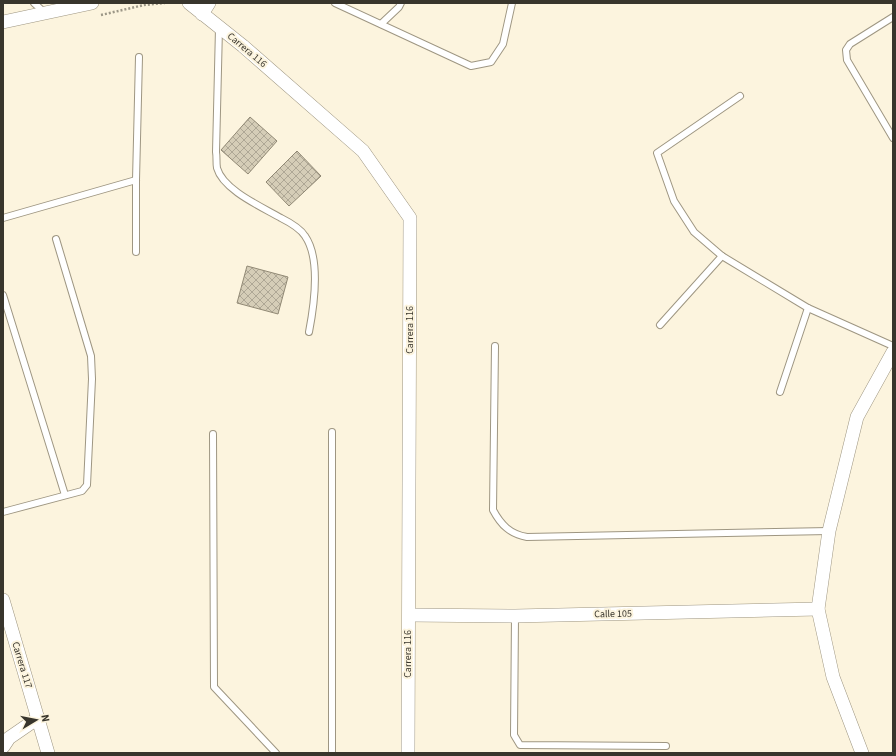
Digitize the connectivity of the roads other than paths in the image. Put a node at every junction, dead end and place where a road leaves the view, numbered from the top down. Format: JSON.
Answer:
{"nodes":[{"id":1,"x":34,"y":3,"type":"edge"},
{"id":2,"x":92,"y":3,"type":"edge"},
{"id":3,"x":189,"y":3,"type":"edge"},
{"id":4,"x":335,"y":3,"type":"edge"},
{"id":5,"x":401,"y":3,"type":"edge"},
{"id":6,"x":512,"y":3,"type":"edge"},
{"id":7,"x":206,"y":8,"type":"edge"},
{"id":8,"x":46,"y":13,"type":"junction"},
{"id":9,"x":893,"y":17,"type":"edge"},
{"id":10,"x":3,"y":22,"type":"edge"},
{"id":11,"x":381,"y":24,"type":"junction"},
{"id":12,"x":220,"y":27,"type":"junction"},
{"id":13,"x":139,"y":57,"type":"dead end"},
{"id":14,"x":740,"y":96,"type":"dead end"},
{"id":15,"x":893,"y":138,"type":"edge"},
{"id":16,"x":136,"y":180,"type":"junction"},
{"id":17,"x":3,"y":218,"type":"edge"},
{"id":18,"x":56,"y":239,"type":"dead end"},
{"id":19,"x":136,"y":252,"type":"dead end"},
{"id":20,"x":722,"y":256,"type":"junction"},
{"id":21,"x":3,"y":295,"type":"edge"},
{"id":22,"x":808,"y":308,"type":"junction"},
{"id":23,"x":660,"y":325,"type":"dead end"},
{"id":24,"x":309,"y":332,"type":"dead end"},
{"id":25,"x":495,"y":346,"type":"dead end"},
{"id":26,"x":893,"y":346,"type":"edge"},
{"id":27,"x":893,"y":352,"type":"edge"},
{"id":28,"x":780,"y":392,"type":"dead end"},
{"id":29,"x":332,"y":432,"type":"dead end"},
{"id":30,"x":213,"y":434,"type":"dead end"},
{"id":31,"x":65,"y":495,"type":"junction"},
{"id":32,"x":3,"y":512,"type":"edge"},
{"id":33,"x":829,"y":531,"type":"junction"},
{"id":34,"x":3,"y":600,"type":"edge"},
{"id":35,"x":818,"y":609,"type":"junction"},
{"id":36,"x":408,"y":615,"type":"junction"},
{"id":37,"x":515,"y":616,"type":"junction"},
{"id":38,"x":38,"y":718,"type":"junction"},
{"id":39,"x":666,"y":746,"type":"dead end"},
{"id":40,"x":3,"y":747,"type":"edge"},
{"id":41,"x":48,"y":753,"type":"edge"},
{"id":42,"x":276,"y":753,"type":"edge"},
{"id":43,"x":332,"y":753,"type":"edge"},
{"id":44,"x":408,"y":753,"type":"edge"},
{"id":45,"x":862,"y":753,"type":"edge"}],
"edges":[{"from":1,"to":8,"type":"lane"},
{"from":2,"to":8,"type":"street"},
{"from":3,"to":7,"type":"street","name":"Carrera 116"},
{"from":4,"to":11,"type":"lane"},
{"from":5,"to":11,"type":"lane"},
{"from":6,"to":11,"type":"lane"},
{"from":7,"to":12,"type":"street","name":"Carrera 116"},
{"from":8,"to":10,"type":"street"},
{"from":9,"to":15,"type":"lane"},
{"from":12,"to":24,"type":"lane"},
{"from":12,"to":36,"type":"street","name":"Carrera 116"},
{"from":13,"to":16,"type":"lane"},
{"from":14,"to":20,"type":"lane"},
{"from":16,"to":17,"type":"lane"},
{"from":16,"to":19,"type":"lane"},
{"from":18,"to":31,"type":"lane"},
{"from":20,"to":22,"type":"lane"},
{"from":20,"to":23,"type":"lane"},
{"from":21,"to":31,"type":"lane"},
{"from":22,"to":26,"type":"lane"},
{"from":22,"to":28,"type":"lane"},
{"from":25,"to":33,"type":"lane"},
{"from":27,"to":33,"type":"street"},
{"from":29,"to":43,"type":"lane"},
{"from":30,"to":42,"type":"lane"},
{"from":31,"to":32,"type":"lane"},
{"from":33,"to":35,"type":"street"},
{"from":34,"to":38,"type":"street","name":"Carrera 117"},
{"from":35,"to":37,"type":"street","name":"Calle 105"},
{"from":35,"to":45,"type":"street"},
{"from":36,"to":37,"type":"street","name":"Calle 105"},
{"from":36,"to":44,"type":"street","name":"Carrera 116"},
{"from":37,"to":39,"type":"lane"},
{"from":38,"to":40,"type":"street"},
{"from":38,"to":41,"type":"street","name":"Carrera 117"}]}
